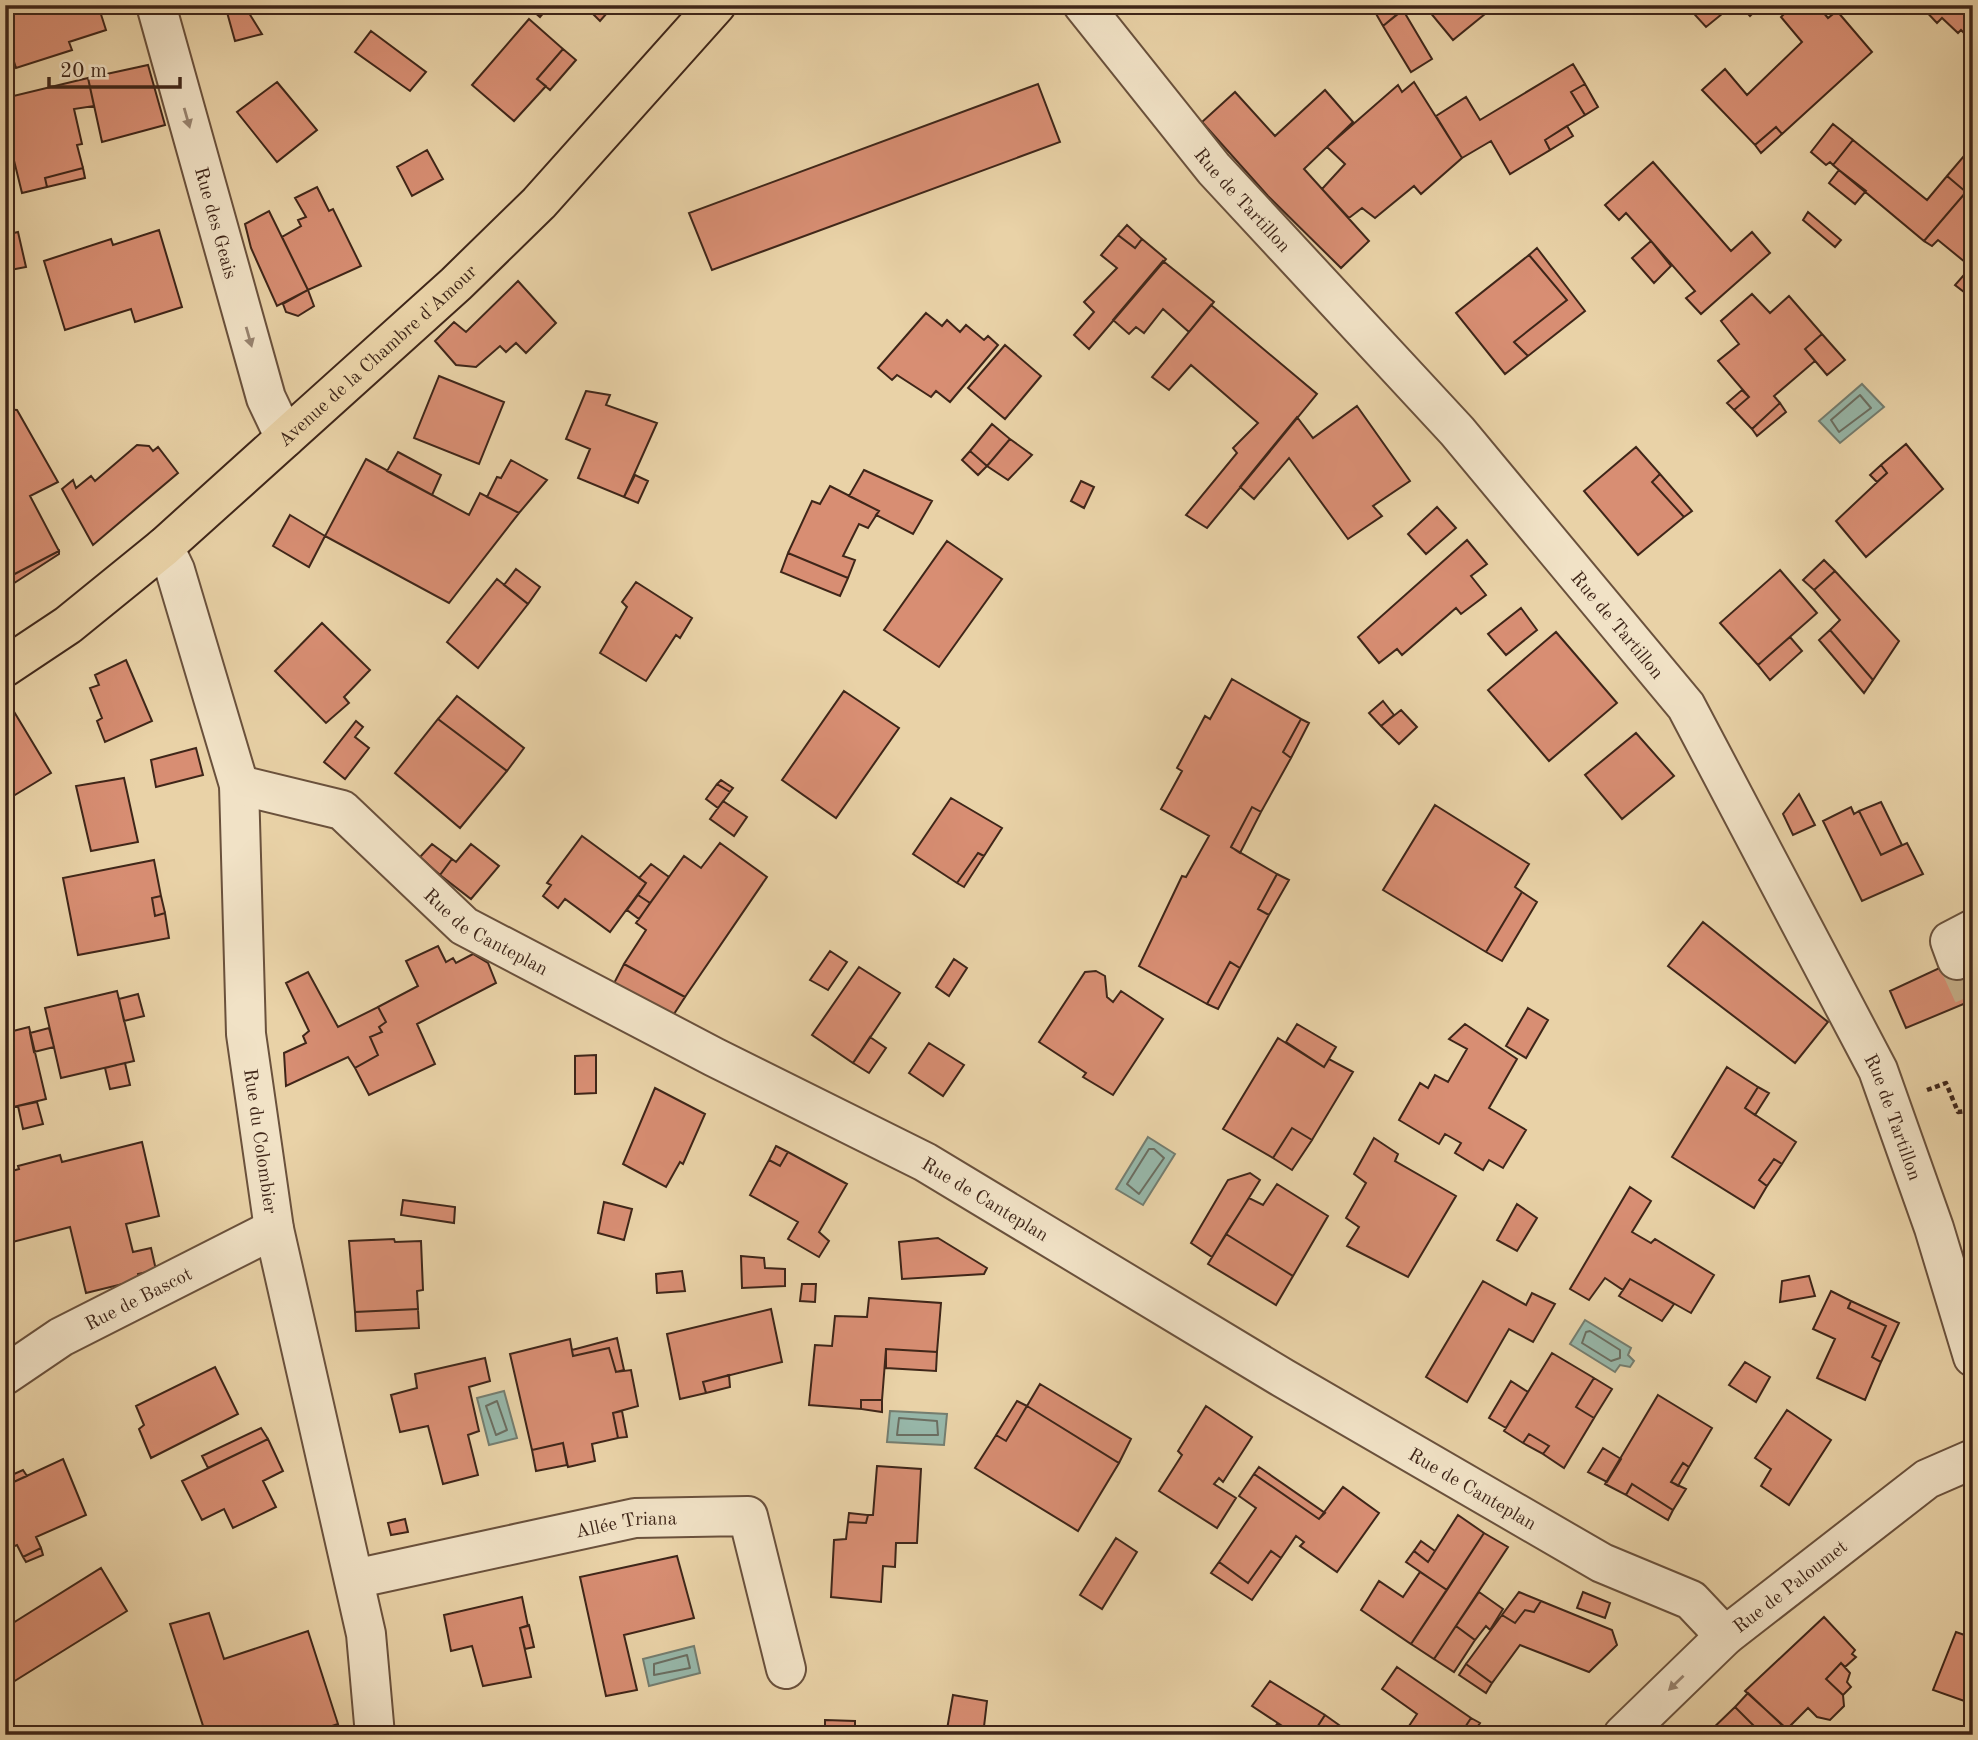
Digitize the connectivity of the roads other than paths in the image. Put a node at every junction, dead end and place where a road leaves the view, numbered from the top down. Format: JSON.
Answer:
{"nodes":[{"id":1,"x":156,"y":5,"type":"edge"},
{"id":2,"x":716,"y":5,"type":"edge"},
{"id":3,"x":1083,"y":5,"type":"edge"},
{"id":4,"x":285,"y":438,"type":"junction"},
{"id":5,"x":164,"y":547,"type":"junction"},
{"id":6,"x":5,"y":667,"type":"edge"},
{"id":7,"x":239,"y":785,"type":"junction"},
{"id":8,"x":274,"y":1229,"type":"junction"},
{"id":9,"x":1973,"y":1357,"type":"edge"},
{"id":10,"x":5,"y":1375,"type":"edge"},
{"id":11,"x":1973,"y":1459,"type":"edge"},
{"id":12,"x":354,"y":1579,"type":"junction"},
{"id":13,"x":1725,"y":1636,"type":"junction"},
{"id":14,"x":786,"y":1669,"type":"dead end"},
{"id":15,"x":375,"y":1735,"type":"edge"},
{"id":16,"x":1623,"y":1735,"type":"edge"}],
"edges":[{"from":1,"to":4,"type":"street","name":"Rue des Geais","one_way":true},
{"from":2,"to":4,"type":"main road","name":"Avenue de la Chambre d'Amour"},
{"from":3,"to":9,"type":"street","name":"Rue de Tartillon"},
{"from":4,"to":5,"type":"main road","name":"Avenue de la Chambre d'Amour"},
{"from":5,"to":6,"type":"main road","name":"Avenue de la Chambre d'Amour"},
{"from":5,"to":7,"type":"street","name":"Rue du Colombier"},
{"from":7,"to":8,"type":"street","name":"Rue du Colombier"},
{"from":7,"to":13,"type":"street","name":"Rue de Canteplan"},
{"from":8,"to":10,"type":"street","name":"Rue de Bascot"},
{"from":8,"to":12,"type":"street","name":"Rue du Colombier"},
{"from":11,"to":13,"type":"street","name":"Rue de Paloumet"},
{"from":12,"to":14,"type":"street","name":"Allée Triana"},
{"from":12,"to":15,"type":"street","name":"Rue du Colombier"},
{"from":13,"to":16,"type":"street","name":"Rue de Paloumet","one_way":true}]}
